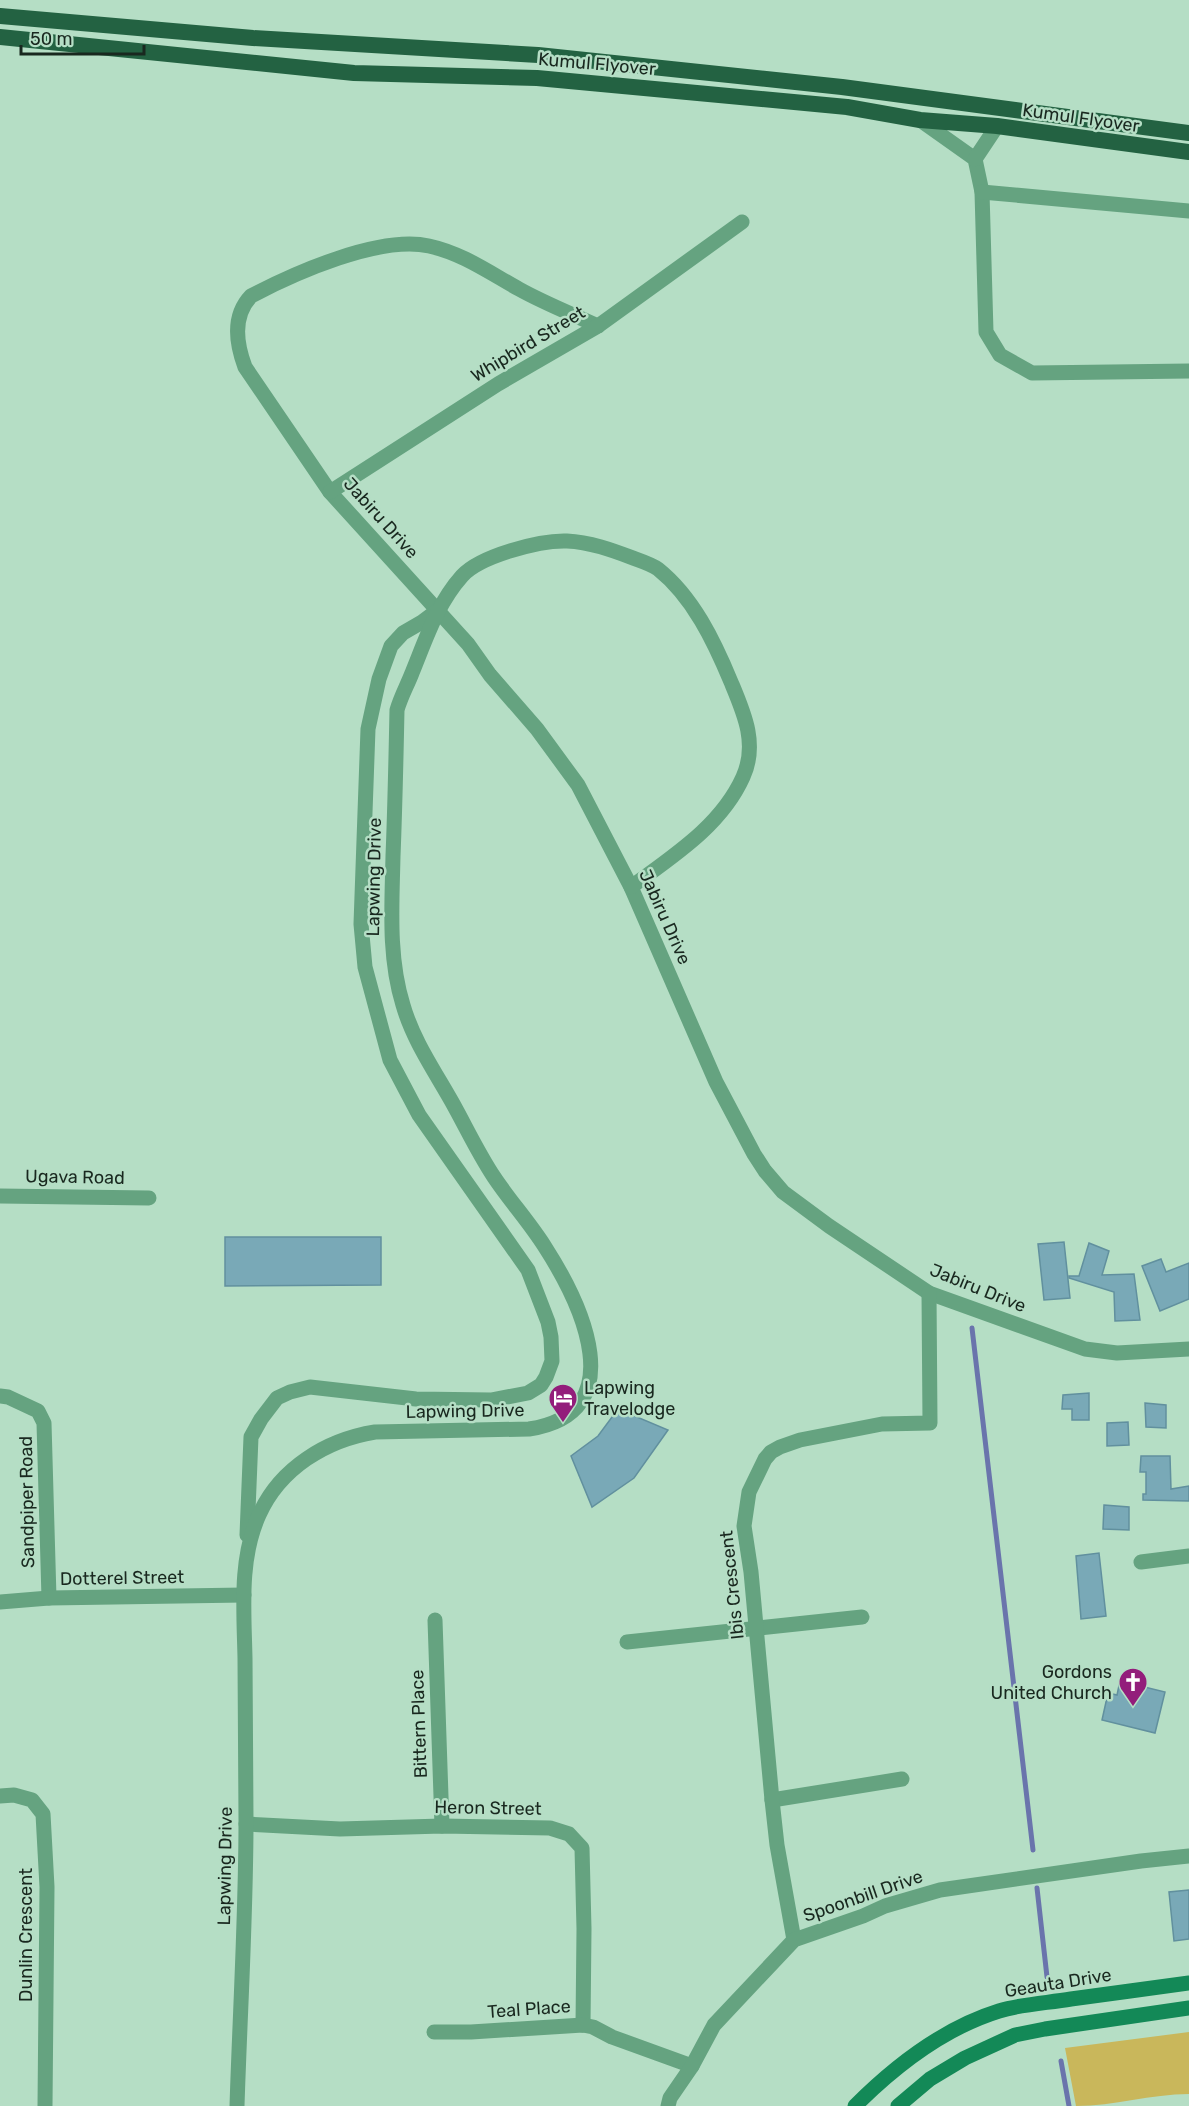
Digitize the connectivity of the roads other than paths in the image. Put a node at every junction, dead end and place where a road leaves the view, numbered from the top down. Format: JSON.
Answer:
{"nodes":[{"id":1,"x":0,"y":16,"type":"edge"},
{"id":2,"x":0,"y":37,"type":"edge"},
{"id":3,"x":920,"y":120,"type":"junction"},
{"id":4,"x":997,"y":126,"type":"junction"},
{"id":5,"x":1189,"y":133,"type":"edge"},
{"id":6,"x":1189,"y":152,"type":"edge"},
{"id":7,"x":975,"y":159,"type":"junction"},
{"id":8,"x":982,"y":192,"type":"junction"},
{"id":9,"x":1189,"y":211,"type":"edge"},
{"id":10,"x":742,"y":222,"type":"dead end"},
{"id":11,"x":598,"y":326,"type":"junction"},
{"id":12,"x":1189,"y":371,"type":"edge"},
{"id":13,"x":330,"y":492,"type":"junction"},
{"id":14,"x":438,"y":610,"type":"junction"},
{"id":15,"x":631,"y":887,"type":"junction"},
{"id":16,"x":0,"y":1196,"type":"edge"},
{"id":17,"x":149,"y":1198,"type":"dead end"},
{"id":18,"x":929,"y":1293,"type":"junction"},
{"id":19,"x":1189,"y":1349,"type":"edge"},
{"id":20,"x":0,"y":1396,"type":"edge"},
{"id":21,"x":246,"y":1551,"type":"junction"},
{"id":22,"x":1189,"y":1556,"type":"edge"},
{"id":23,"x":1141,"y":1562,"type":"dead end"},
{"id":24,"x":244,"y":1595,"type":"junction"},
{"id":25,"x":49,"y":1598,"type":"junction"},
{"id":26,"x":0,"y":1602,"type":"edge"},
{"id":27,"x":862,"y":1617,"type":"dead end"},
{"id":28,"x":435,"y":1620,"type":"dead end"},
{"id":29,"x":756,"y":1629,"type":"junction"},
{"id":30,"x":627,"y":1641,"type":"dead end"},
{"id":31,"x":902,"y":1779,"type":"dead end"},
{"id":32,"x":0,"y":1796,"type":"edge"},
{"id":33,"x":772,"y":1800,"type":"junction"},
{"id":34,"x":246,"y":1824,"type":"junction"},
{"id":35,"x":442,"y":1826,"type":"junction"},
{"id":36,"x":1189,"y":1856,"type":"edge"},
{"id":37,"x":794,"y":1940,"type":"junction"},
{"id":38,"x":1189,"y":1983,"type":"edge"},
{"id":39,"x":1189,"y":2008,"type":"edge"},
{"id":40,"x":583,"y":2025,"type":"junction"},
{"id":41,"x":434,"y":2032,"type":"dead end"},
{"id":42,"x":692,"y":2066,"type":"junction"},
{"id":43,"x":45,"y":2106,"type":"edge"},
{"id":44,"x":237,"y":2106,"type":"edge"},
{"id":45,"x":668,"y":2106,"type":"edge"},
{"id":46,"x":855,"y":2106,"type":"edge"},
{"id":47,"x":898,"y":2106,"type":"edge"}],
"edges":[{"from":1,"to":5,"type":"highway","name":"Kumul Flyover"},
{"from":2,"to":3,"type":"highway","name":"Kumul Flyover"},
{"from":3,"to":4,"type":"highway","name":"Kumul Flyover"},
{"from":3,"to":7,"type":"street"},
{"from":4,"to":6,"type":"highway","name":"Kumul Flyover"},
{"from":4,"to":7,"type":"street"},
{"from":7,"to":8,"type":"street"},
{"from":8,"to":9,"type":"street"},
{"from":8,"to":12,"type":"street"},
{"from":10,"to":11,"type":"street","name":"Whipbird Street"},
{"from":11,"to":13,"type":"street","name":"Whipbird Street"},
{"from":11,"to":13,"type":"street","name":"Jabiru Drive"},
{"from":13,"to":14,"type":"street","name":"Jabiru Drive"},
{"from":14,"to":15,"type":"street","name":"Jabiru Drive"},
{"from":14,"to":15,"type":"street"},
{"from":14,"to":21,"type":"street","name":"Lapwing Drive"},
{"from":14,"to":21,"type":"street"},
{"from":15,"to":18,"type":"street","name":"Jabiru Drive"},
{"from":16,"to":17,"type":"street","name":"Ugava Road"},
{"from":18,"to":19,"type":"street","name":"Jabiru Drive"},
{"from":18,"to":29,"type":"street","name":"Ibis Crescent"},
{"from":20,"to":25,"type":"street","name":"Sandpiper Road"},
{"from":21,"to":24,"type":"street","name":"Lapwing Drive"},
{"from":22,"to":23,"type":"street"},
{"from":24,"to":25,"type":"street","name":"Dotterel Street"},
{"from":24,"to":34,"type":"street","name":"Lapwing Drive"},
{"from":25,"to":26,"type":"street","name":"Dotterel Street"},
{"from":27,"to":29,"type":"street"},
{"from":28,"to":35,"type":"street","name":"Bittern Place"},
{"from":29,"to":30,"type":"street"},
{"from":29,"to":33,"type":"street","name":"Ibis Crescent"},
{"from":31,"to":33,"type":"street"},
{"from":32,"to":43,"type":"street","name":"Dunlin Crescent"},
{"from":33,"to":37,"type":"street","name":"Ibis Crescent"},
{"from":34,"to":35,"type":"street","name":"Heron Street"},
{"from":34,"to":44,"type":"street","name":"Lapwing Drive"},
{"from":35,"to":40,"type":"street","name":"Heron Street"},
{"from":36,"to":37,"type":"street","name":"Spoonbill Drive"},
{"from":37,"to":42,"type":"street","name":"Spoonbill Drive"},
{"from":38,"to":46,"type":"main road","name":"Geauta Drive"},
{"from":39,"to":47,"type":"main road"},
{"from":40,"to":41,"type":"street","name":"Teal Place"},
{"from":40,"to":42,"type":"street","name":"Teal Place"},
{"from":42,"to":45,"type":"street","name":"Spoonbill Drive"}]}
